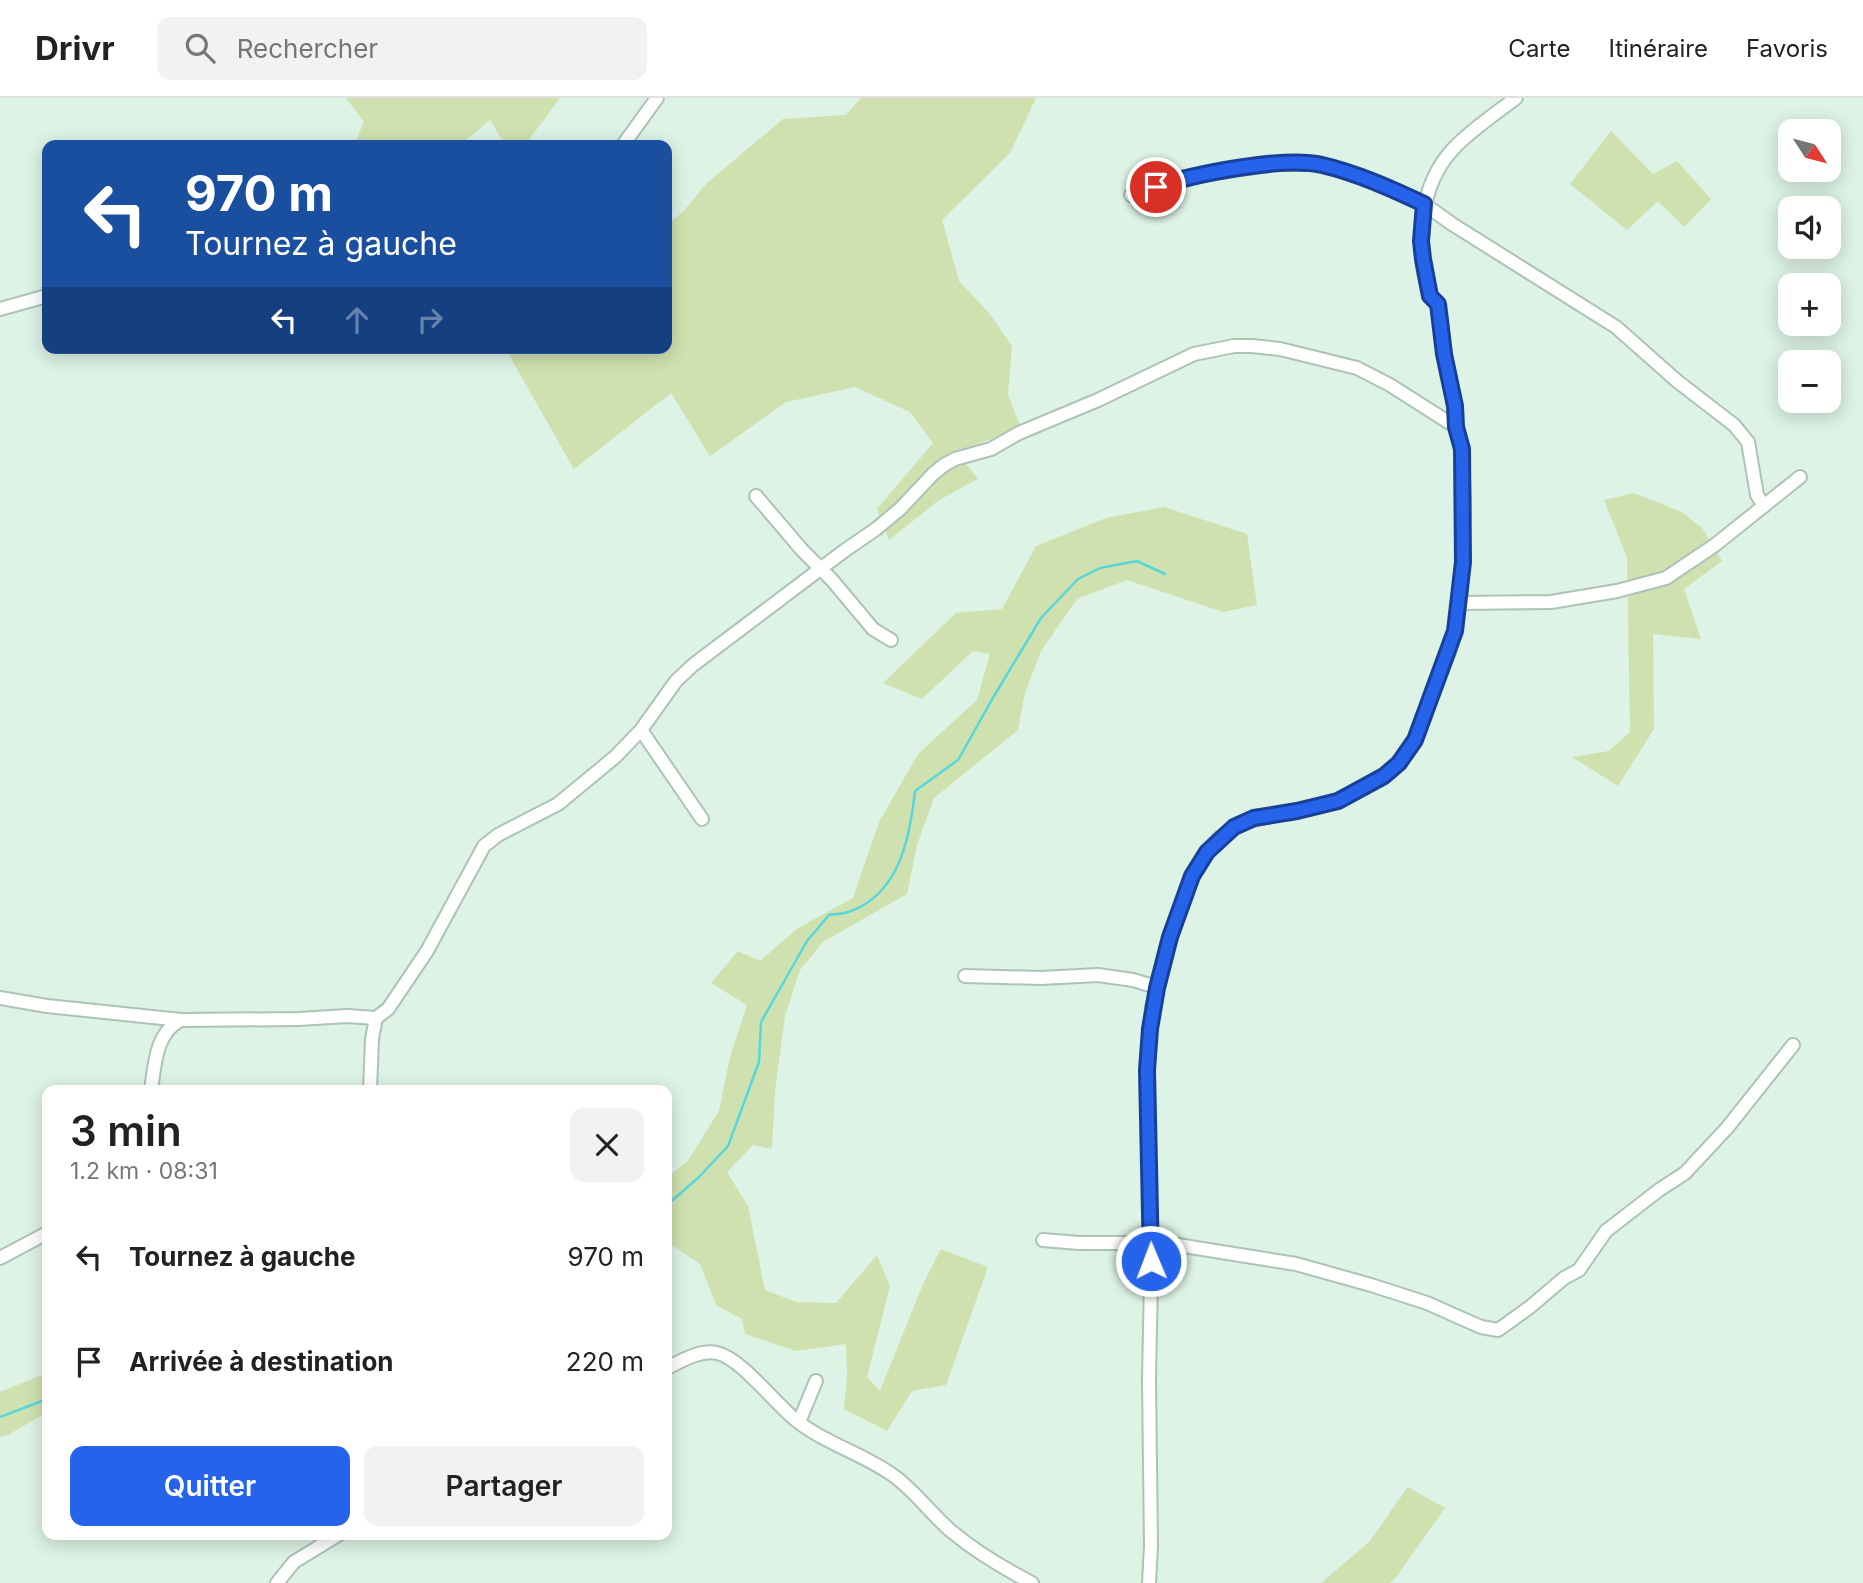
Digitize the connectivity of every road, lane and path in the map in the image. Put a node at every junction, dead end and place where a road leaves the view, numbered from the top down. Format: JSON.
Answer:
{"nodes":[{"id":1,"x":657,"y":98,"type":"edge"},
{"id":2,"x":1516,"y":98,"type":"edge"},
{"id":3,"x":626,"y":140,"type":"edge"},
{"id":4,"x":1131,"y":195,"type":"dead end"},
{"id":5,"x":1424,"y":204,"type":"junction"},
{"id":6,"x":42,"y":297,"type":"edge"},
{"id":7,"x":0,"y":309,"type":"edge"},
{"id":8,"x":1456,"y":427,"type":"junction"},
{"id":9,"x":1800,"y":477,"type":"dead end"},
{"id":10,"x":756,"y":496,"type":"dead end"},
{"id":11,"x":1764,"y":506,"type":"junction"},
{"id":12,"x":821,"y":568,"type":"junction"},
{"id":13,"x":1459,"y":603,"type":"junction"},
{"id":14,"x":891,"y":640,"type":"dead end"},
{"id":15,"x":641,"y":730,"type":"junction"},
{"id":16,"x":702,"y":819,"type":"dead end"},
{"id":17,"x":965,"y":976,"type":"dead end"},
{"id":18,"x":1157,"y":988,"type":"junction"},
{"id":19,"x":1,"y":1000,"type":"edge"},
{"id":20,"x":376,"y":1018,"type":"junction"},
{"id":21,"x":181,"y":1020,"type":"junction"},
{"id":22,"x":1793,"y":1045,"type":"dead end"},
{"id":23,"x":152,"y":1085,"type":"edge"},
{"id":24,"x":370,"y":1085,"type":"edge"},
{"id":25,"x":42,"y":1236,"type":"edge"},
{"id":26,"x":1043,"y":1240,"type":"dead end"},
{"id":27,"x":1151,"y":1242,"type":"junction"},
{"id":28,"x":0,"y":1258,"type":"edge"},
{"id":29,"x":672,"y":1366,"type":"edge"},
{"id":30,"x":817,"y":1381,"type":"dead end"},
{"id":31,"x":799,"y":1423,"type":"junction"},
{"id":32,"x":330,"y":1540,"type":"edge"},
{"id":33,"x":277,"y":1583,"type":"edge"},
{"id":34,"x":1032,"y":1583,"type":"edge"},
{"id":35,"x":1149,"y":1583,"type":"edge"}],
"edges":[{"from":1,"to":3,"type":"street"},
{"from":2,"to":5,"type":"street"},
{"from":4,"to":5,"type":"street"},
{"from":5,"to":8,"type":"street"},
{"from":5,"to":11,"type":"street"},
{"from":6,"to":7,"type":"street"},
{"from":8,"to":12,"type":"street"},
{"from":8,"to":13,"type":"street"},
{"from":9,"to":11,"type":"street"},
{"from":10,"to":12,"type":"street"},
{"from":11,"to":13,"type":"street"},
{"from":12,"to":14,"type":"street"},
{"from":12,"to":15,"type":"street"},
{"from":13,"to":18,"type":"street"},
{"from":15,"to":16,"type":"street"},
{"from":15,"to":20,"type":"street"},
{"from":17,"to":18,"type":"street"},
{"from":18,"to":27,"type":"street"},
{"from":19,"to":21,"type":"street"},
{"from":20,"to":21,"type":"street"},
{"from":20,"to":24,"type":"street"},
{"from":21,"to":23,"type":"street"},
{"from":22,"to":27,"type":"street"},
{"from":25,"to":28,"type":"street"},
{"from":26,"to":27,"type":"street"},
{"from":27,"to":35,"type":"street"},
{"from":29,"to":31,"type":"street"},
{"from":30,"to":31,"type":"street"},
{"from":31,"to":34,"type":"street"},
{"from":32,"to":33,"type":"street"}]}
